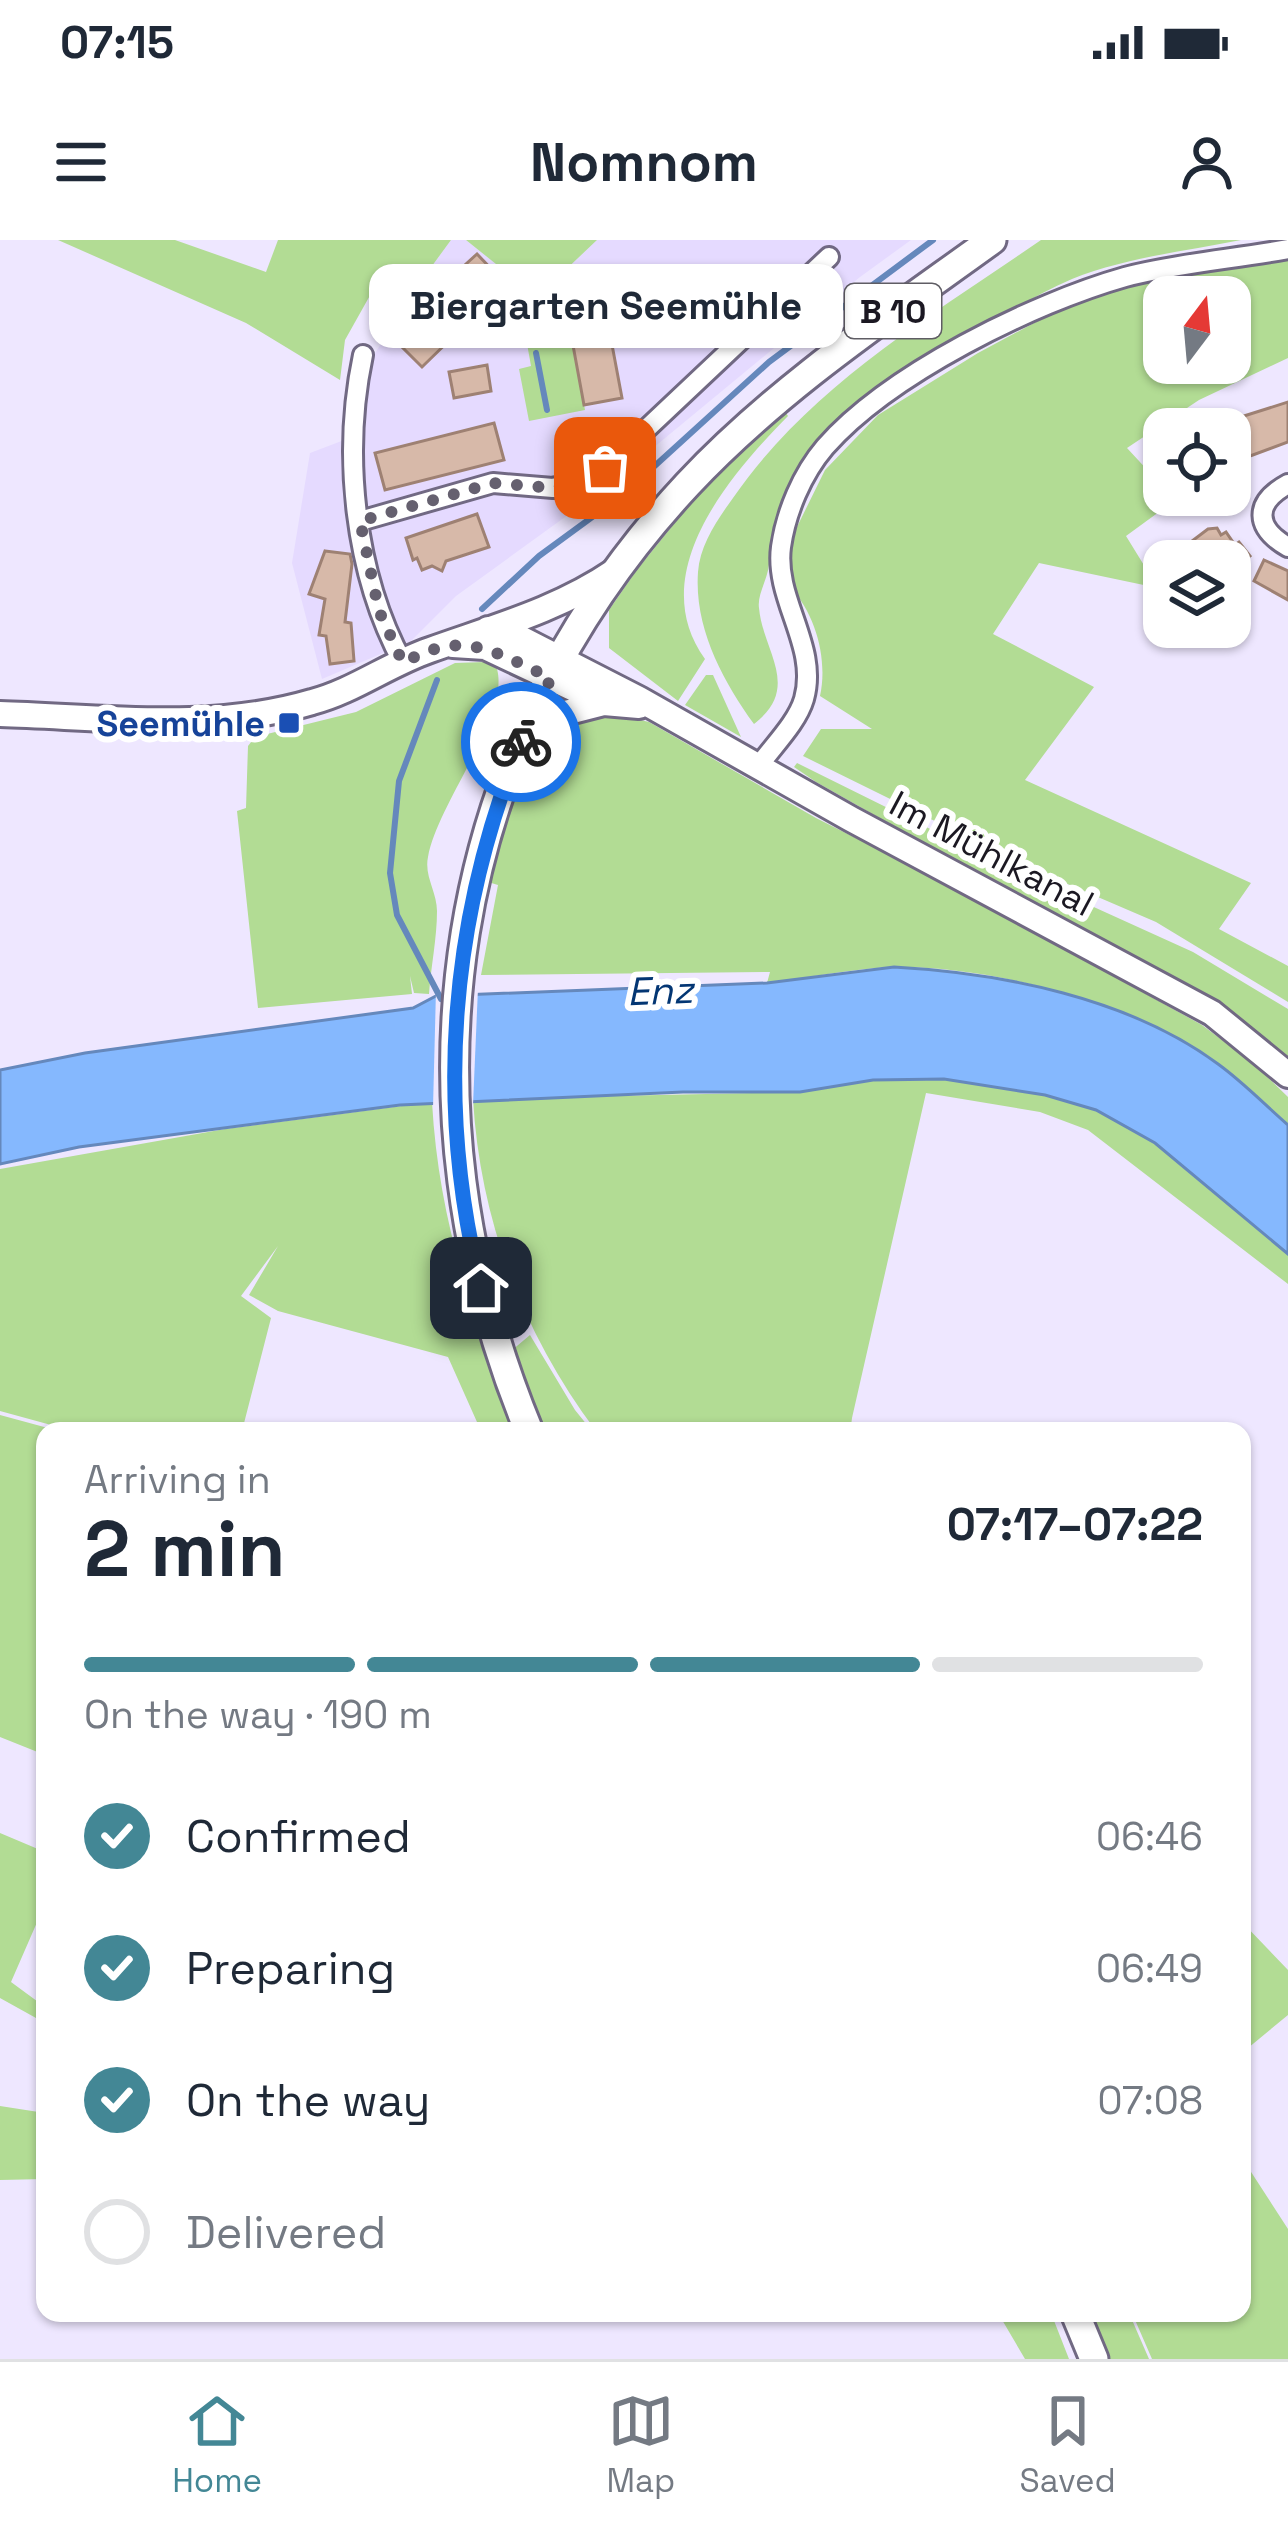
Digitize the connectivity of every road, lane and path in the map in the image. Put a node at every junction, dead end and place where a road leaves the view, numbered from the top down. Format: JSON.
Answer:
{"nodes":[{"id":1,"x":992,"y":240,"type":"edge"},
{"id":2,"x":1288,"y":249,"type":"edge"},
{"id":3,"x":829,"y":257,"type":"dead end"},
{"id":4,"x":363,"y":355,"type":"dead end"},
{"id":5,"x":1288,"y":484,"type":"edge"},
{"id":6,"x":360,"y":521,"type":"junction"},
{"id":7,"x":1288,"y":547,"type":"edge"},
{"id":8,"x":621,"y":567,"type":"junction"},
{"id":9,"x":488,"y":629,"type":"junction"},
{"id":10,"x":422,"y":654,"type":"junction"},
{"id":11,"x":556,"y":668,"type":"junction"},
{"id":12,"x":604,"y":703,"type":"junction"},
{"id":13,"x":654,"y":707,"type":"junction"},
{"id":14,"x":0,"y":714,"type":"edge"},
{"id":15,"x":519,"y":747,"type":"junction"},
{"id":16,"x":758,"y":767,"type":"junction"},
{"id":17,"x":1288,"y":1076,"type":"edge"},
{"id":18,"x":527,"y":1422,"type":"edge"},
{"id":19,"x":1080,"y":2322,"type":"edge"},
{"id":20,"x":1094,"y":2359,"type":"edge"}],
"edges":[{"from":1,"to":8,"type":"main road","number":"B 10"},
{"from":2,"to":16,"type":"street"},
{"from":3,"to":6,"type":"street"},
{"from":4,"to":6,"type":"street"},
{"from":5,"to":7,"type":"street"},
{"from":6,"to":10,"type":"street"},
{"from":8,"to":9,"type":"street"},
{"from":8,"to":11,"type":"main road","number":"B 10"},
{"from":9,"to":10,"type":"street"},
{"from":9,"to":11,"type":"street"},
{"from":10,"to":11,"type":"street"},
{"from":10,"to":14,"type":"street"},
{"from":11,"to":12,"type":"street","name":"Im Mühlkanal"},
{"from":11,"to":13,"type":"street","name":"Im Mühlkanal"},
{"from":11,"to":15,"type":"main road","number":"B 10"},
{"from":12,"to":13,"type":"street","name":"Im Mühlkanal"},
{"from":12,"to":15,"type":"street"},
{"from":13,"to":16,"type":"street","name":"Im Mühlkanal"},
{"from":15,"to":18,"type":"main road","number":"B 10"},
{"from":16,"to":17,"type":"street","name":"Im Mühlkanal"},
{"from":19,"to":20,"type":"main road"}]}
